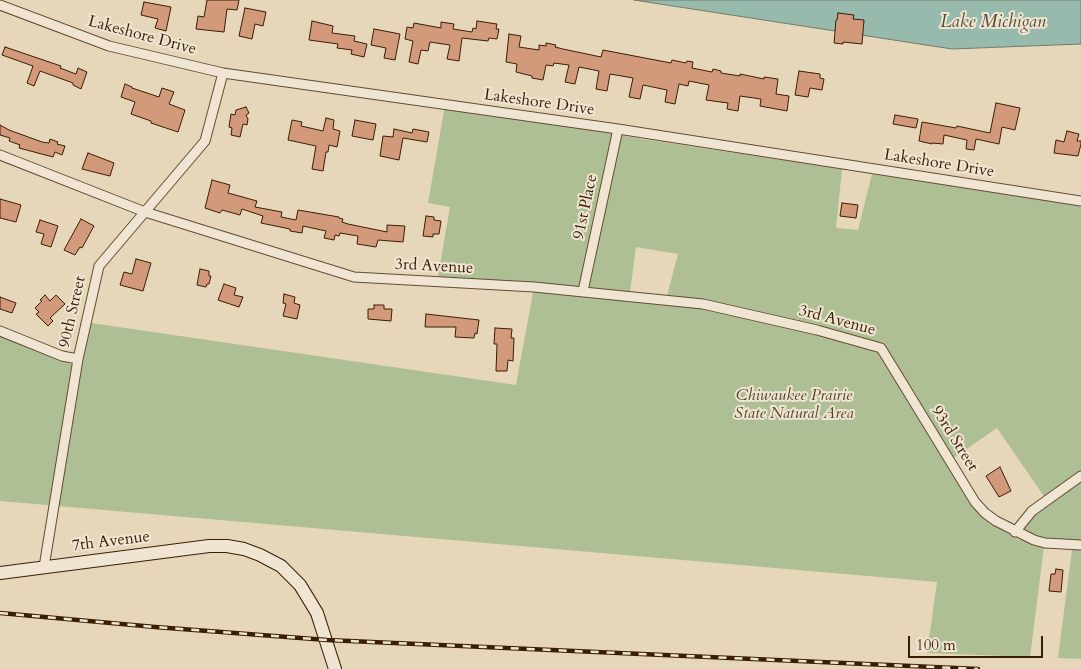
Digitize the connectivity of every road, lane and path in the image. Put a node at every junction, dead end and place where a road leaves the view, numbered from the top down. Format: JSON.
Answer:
{"nodes":[{"id":1,"x":0,"y":5,"type":"edge"},
{"id":2,"x":223,"y":73,"type":"junction"},
{"id":3,"x":618,"y":129,"type":"junction"},
{"id":4,"x":0,"y":155,"type":"edge"},
{"id":5,"x":1081,"y":201,"type":"edge"},
{"id":6,"x":145,"y":212,"type":"junction"},
{"id":7,"x":583,"y":291,"type":"junction"},
{"id":8,"x":0,"y":331,"type":"edge"},
{"id":9,"x":881,"y":348,"type":"joint"},
{"id":10,"x":78,"y":359,"type":"junction"},
{"id":11,"x":1081,"y":476,"type":"edge"},
{"id":12,"x":1015,"y":532,"type":"junction"},
{"id":13,"x":1081,"y":545,"type":"edge"},
{"id":14,"x":44,"y":567,"type":"junction"},
{"id":15,"x":0,"y":573,"type":"edge"},
{"id":16,"x":335,"y":669,"type":"edge"}],
"edges":[{"from":1,"to":2,"type":"street","name":"Lakeshore Drive"},
{"from":2,"to":3,"type":"street","name":"Lakeshore Drive"},
{"from":2,"to":6,"type":"street","name":"90th Street"},
{"from":3,"to":5,"type":"street","name":"Lakeshore Drive"},
{"from":3,"to":7,"type":"street","name":"91st Place"},
{"from":4,"to":6,"type":"street","name":"3rd Avenue"},
{"from":6,"to":7,"type":"street","name":"3rd Avenue"},
{"from":6,"to":10,"type":"street","name":"90th Street"},
{"from":7,"to":9,"type":"street","name":"3rd Avenue"},
{"from":8,"to":10,"type":"street"},
{"from":9,"to":12,"type":"street","name":"93rd Street"},
{"from":10,"to":14,"type":"street","name":"90th Street"},
{"from":11,"to":12,"type":"street"},
{"from":12,"to":13,"type":"street","name":"93rd Street"},
{"from":14,"to":15,"type":"street","name":"7th Avenue"},
{"from":14,"to":16,"type":"street","name":"7th Avenue"}]}
